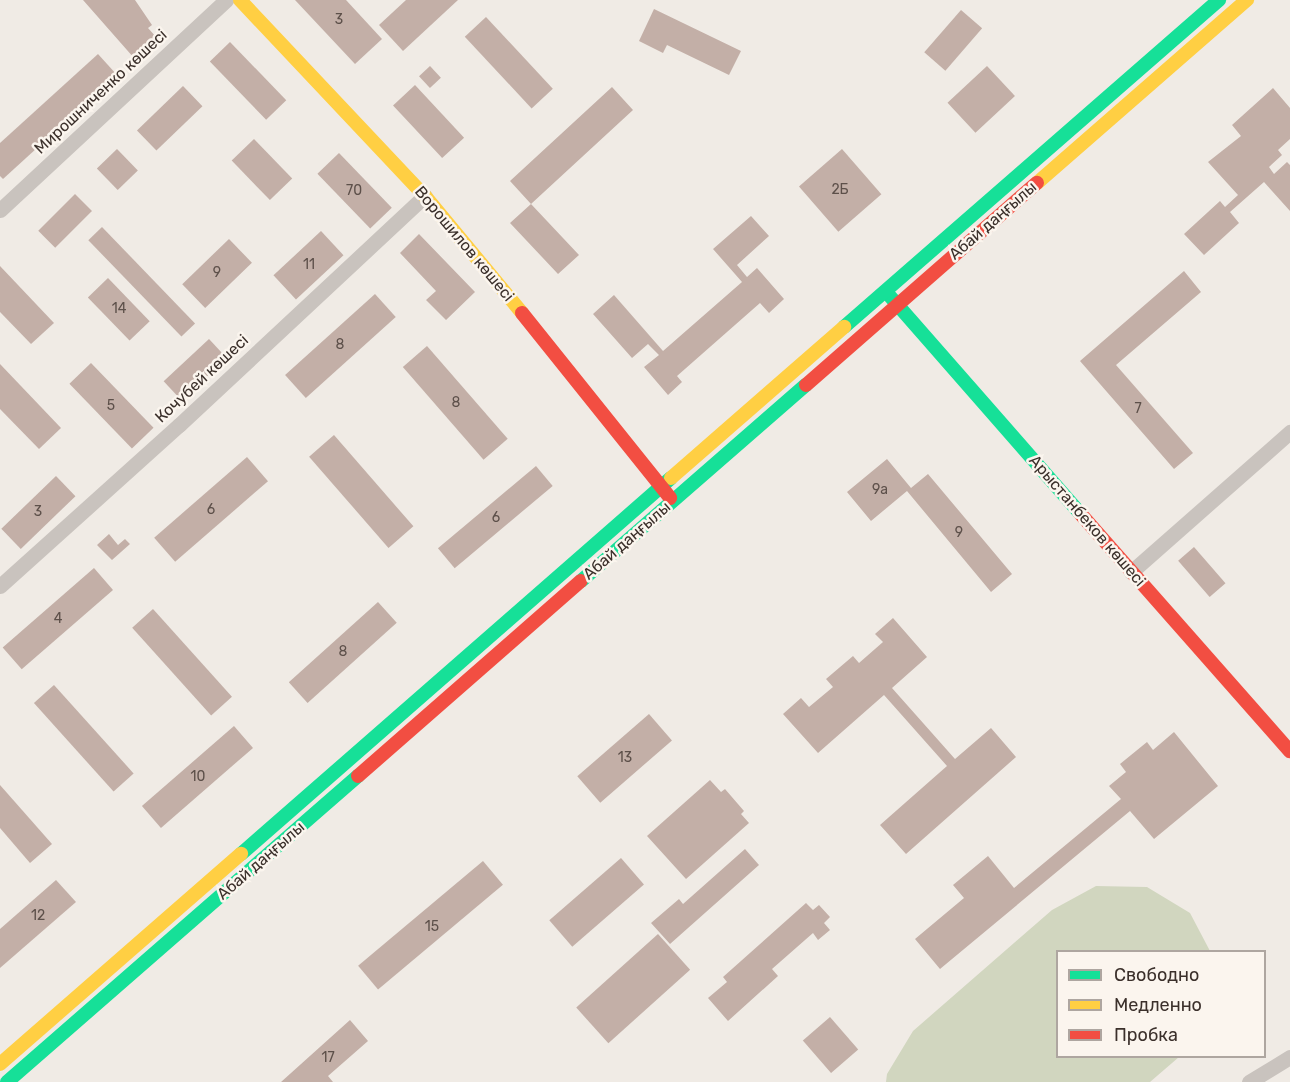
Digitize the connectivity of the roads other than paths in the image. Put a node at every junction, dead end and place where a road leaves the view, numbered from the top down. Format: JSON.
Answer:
{"nodes":[{"id":1,"x":226,"y":0,"type":"edge"},
{"id":2,"x":240,"y":0,"type":"edge"},
{"id":3,"x":1219,"y":0,"type":"edge"},
{"id":4,"x":1246,"y":0,"type":"edge"},
{"id":5,"x":425,"y":196,"type":"junction"},
{"id":6,"x":0,"y":210,"type":"edge"},
{"id":7,"x":886,"y":291,"type":"junction"},
{"id":8,"x":898,"y":304,"type":"junction"},
{"id":9,"x":1290,"y":432,"type":"edge"},
{"id":10,"x":661,"y":487,"type":"junction"},
{"id":11,"x":673,"y":501,"type":"junction"},
{"id":12,"x":1131,"y":572,"type":"junction"},
{"id":13,"x":0,"y":585,"type":"edge"},
{"id":14,"x":1290,"y":751,"type":"edge"},
{"id":15,"x":1290,"y":1057,"type":"edge"},
{"id":16,"x":0,"y":1064,"type":"edge"},
{"id":17,"x":7,"y":1082,"type":"edge"},
{"id":18,"x":1249,"y":1082,"type":"edge"}],
"edges":[{"from":1,"to":6,"type":"street","name":"Мирошниченко көшесі"},
{"from":2,"to":5,"type":"main road","name":"Ворошилов көшесі"},
{"from":3,"to":7,"type":"main road","name":"Абай даңғылы"},
{"from":4,"to":8,"type":"main road","name":"Абай даңғылы"},
{"from":5,"to":10,"type":"main road","name":"Ворошилов көшесі"},
{"from":5,"to":13,"type":"street","name":"Кочубей көшесі"},
{"from":7,"to":8,"type":"main road","name":"Арыстанбеков көшесі"},
{"from":7,"to":10,"type":"main road","name":"Абай даңғылы"},
{"from":8,"to":11,"type":"main road","name":"Абай даңғылы"},
{"from":8,"to":12,"type":"main road","name":"Арыстанбеков көшесі"},
{"from":9,"to":12,"type":"street"},
{"from":10,"to":11,"type":"main road","name":"Ворошилов көшесі"},
{"from":10,"to":16,"type":"main road","name":"Абай даңғылы"},
{"from":11,"to":17,"type":"main road","name":"Абай даңғылы"},
{"from":12,"to":14,"type":"main road","name":"Арыстанбеков көшесі"},
{"from":15,"to":18,"type":"street"}]}
